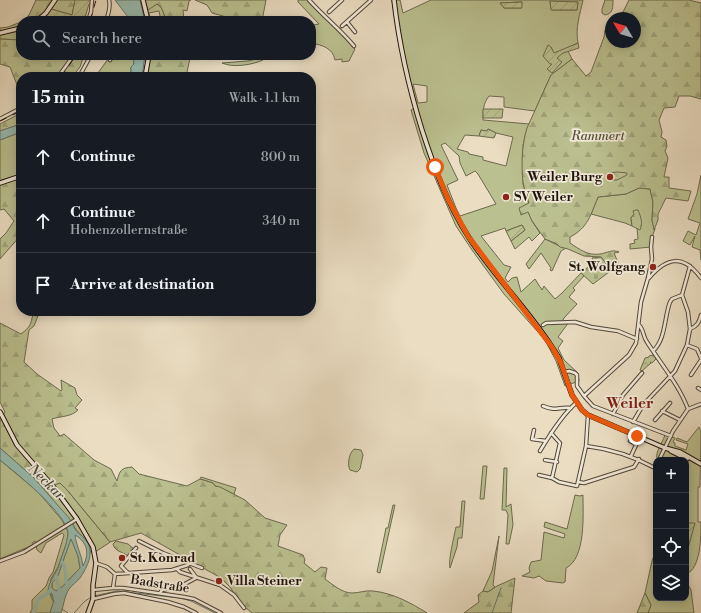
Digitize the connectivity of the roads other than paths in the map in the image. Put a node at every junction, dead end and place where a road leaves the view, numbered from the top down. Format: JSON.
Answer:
{"nodes":[{"id":1,"x":55,"y":0,"type":"edge"},
{"id":2,"x":92,"y":0,"type":"edge"},
{"id":3,"x":108,"y":0,"type":"edge"},
{"id":4,"x":144,"y":0,"type":"edge"},
{"id":5,"x":309,"y":0,"type":"edge"},
{"id":6,"x":342,"y":0,"type":"edge"},
{"id":7,"x":371,"y":0,"type":"edge"},
{"id":8,"x":394,"y":0,"type":"edge"},
{"id":9,"x":329,"y":12,"type":"dead end"},
{"id":10,"x":43,"y":16,"type":"edge"},
{"id":11,"x":90,"y":16,"type":"edge"},
{"id":12,"x":108,"y":16,"type":"edge"},
{"id":13,"x":147,"y":16,"type":"edge"},
{"id":14,"x":347,"y":22,"type":"junction"},
{"id":15,"x":342,"y":26,"type":"dead end"},
{"id":16,"x":16,"y":29,"type":"edge"},
{"id":17,"x":356,"y":32,"type":"dead end"},
{"id":18,"x":0,"y":33,"type":"edge"},
{"id":19,"x":354,"y":46,"type":"dead end"},
{"id":20,"x":71,"y":60,"type":"edge"},
{"id":21,"x":88,"y":60,"type":"edge"},
{"id":22,"x":148,"y":60,"type":"edge"},
{"id":23,"x":62,"y":72,"type":"edge"},
{"id":24,"x":82,"y":72,"type":"edge"},
{"id":25,"x":146,"y":72,"type":"edge"},
{"id":26,"x":16,"y":111,"type":"edge"},
{"id":27,"x":0,"y":119,"type":"edge"},
{"id":28,"x":16,"y":178,"type":"edge"},
{"id":29,"x":0,"y":183,"type":"edge"},
{"id":30,"x":652,"y":237,"type":"dead end"},
{"id":31,"x":690,"y":266,"type":"junction"},
{"id":32,"x":648,"y":278,"type":"junction"},
{"id":33,"x":701,"y":278,"type":"edge"},
{"id":34,"x":682,"y":295,"type":"junction"},
{"id":35,"x":701,"y":316,"type":"edge"},
{"id":36,"x":543,"y":325,"type":"dead end"},
{"id":37,"x":639,"y":326,"type":"junction"},
{"id":38,"x":690,"y":329,"type":"junction"},
{"id":39,"x":637,"y":339,"type":"junction"},
{"id":40,"x":687,"y":345,"type":"junction"},
{"id":41,"x":653,"y":351,"type":"junction"},
{"id":42,"x":701,"y":359,"type":"edge"},
{"id":43,"x":642,"y":373,"type":"dead end"},
{"id":44,"x":565,"y":374,"type":"junction"},
{"id":45,"x":691,"y":375,"type":"dead end"},
{"id":46,"x":670,"y":376,"type":"junction"},
{"id":47,"x":698,"y":388,"type":"dead end"},
{"id":48,"x":701,"y":390,"type":"edge"},
{"id":49,"x":584,"y":396,"type":"junction"},
{"id":50,"x":576,"y":403,"type":"junction"},
{"id":51,"x":670,"y":403,"type":"dead end"},
{"id":52,"x":701,"y":404,"type":"edge"},
{"id":53,"x":543,"y":406,"type":"dead end"},
{"id":54,"x":571,"y":408,"type":"junction"},
{"id":55,"x":688,"y":409,"type":"junction"},
{"id":56,"x":0,"y":412,"type":"edge"},
{"id":57,"x":662,"y":412,"type":"junction"},
{"id":58,"x":613,"y":414,"type":"junction"},
{"id":59,"x":588,"y":415,"type":"junction"},
{"id":60,"x":655,"y":420,"type":"dead end"},
{"id":61,"x":680,"y":420,"type":"junction"},
{"id":62,"x":633,"y":422,"type":"junction"},
{"id":63,"x":534,"y":430,"type":"dead end"},
{"id":64,"x":551,"y":433,"type":"junction"},
{"id":65,"x":671,"y":436,"type":"junction"},
{"id":66,"x":546,"y":441,"type":"junction"},
{"id":67,"x":630,"y":442,"type":"dead end"},
{"id":68,"x":586,"y":446,"type":"junction"},
{"id":69,"x":667,"y":449,"type":"junction"},
{"id":70,"x":540,"y":450,"type":"dead end"},
{"id":71,"x":631,"y":456,"type":"junction"},
{"id":72,"x":661,"y":457,"type":"edge"},
{"id":73,"x":639,"y":459,"type":"junction"},
{"id":74,"x":545,"y":460,"type":"dead end"},
{"id":75,"x":556,"y":462,"type":"junction"},
{"id":76,"x":701,"y":464,"type":"edge"},
{"id":77,"x":653,"y":467,"type":"edge"},
{"id":78,"x":538,"y":475,"type":"dead end"},
{"id":79,"x":552,"y":478,"type":"junction"},
{"id":80,"x":577,"y":484,"type":"junction"},
{"id":81,"x":75,"y":520,"type":"junction"},
{"id":82,"x":139,"y":541,"type":"dead end"},
{"id":83,"x":136,"y":548,"type":"dead end"},
{"id":84,"x":0,"y":561,"type":"edge"},
{"id":85,"x":96,"y":563,"type":"junction"},
{"id":86,"x":188,"y":564,"type":"junction"},
{"id":87,"x":202,"y":568,"type":"dead end"},
{"id":88,"x":177,"y":569,"type":"junction"},
{"id":89,"x":190,"y":569,"type":"dead end"},
{"id":90,"x":128,"y":573,"type":"junction"},
{"id":91,"x":115,"y":574,"type":"junction"},
{"id":92,"x":196,"y":577,"type":"junction"},
{"id":93,"x":113,"y":588,"type":"junction"},
{"id":94,"x":93,"y":591,"type":"junction"},
{"id":95,"x":160,"y":593,"type":"junction"},
{"id":96,"x":93,"y":598,"type":"junction"},
{"id":97,"x":244,"y":608,"type":"dead end"},
{"id":98,"x":88,"y":613,"type":"edge"},
{"id":99,"x":196,"y":613,"type":"edge"},
{"id":100,"x":221,"y":613,"type":"edge"}],
"edges":[{"from":1,"to":10,"type":"main road"},
{"from":2,"to":11,"type":"street"},
{"from":3,"to":12,"type":"street"},
{"from":4,"to":13,"type":"main road"},
{"from":5,"to":19,"type":"street"},
{"from":6,"to":9,"type":"street"},
{"from":7,"to":14,"type":"street"},
{"from":8,"to":44,"type":"main road"},
{"from":14,"to":15,"type":"street"},
{"from":14,"to":17,"type":"street"},
{"from":16,"to":18,"type":"main road"},
{"from":20,"to":23,"type":"street"},
{"from":21,"to":24,"type":"street"},
{"from":22,"to":25,"type":"main road"},
{"from":26,"to":27,"type":"street"},
{"from":28,"to":29,"type":"main road"},
{"from":30,"to":32,"type":"street"},
{"from":31,"to":32,"type":"street"},
{"from":31,"to":33,"type":"street"},
{"from":31,"to":34,"type":"street"},
{"from":32,"to":37,"type":"street"},
{"from":34,"to":38,"type":"street"},
{"from":34,"to":41,"type":"street"},
{"from":35,"to":38,"type":"street"},
{"from":36,"to":39,"type":"street"},
{"from":37,"to":39,"type":"street"},
{"from":37,"to":41,"type":"street"},
{"from":38,"to":40,"type":"street"},
{"from":39,"to":49,"type":"street"},
{"from":40,"to":42,"type":"street"},
{"from":40,"to":46,"type":"street"},
{"from":41,"to":46,"type":"street"},
{"from":42,"to":45,"type":"street"},
{"from":43,"to":58,"type":"street"},
{"from":44,"to":49,"type":"street"},
{"from":44,"to":50,"type":"main road"},
{"from":46,"to":55,"type":"street"},
{"from":46,"to":62,"type":"street"},
{"from":47,"to":48,"type":"street"},
{"from":49,"to":58,"type":"street"},
{"from":50,"to":54,"type":"street"},
{"from":50,"to":59,"type":"main road"},
{"from":51,"to":57,"type":"street"},
{"from":52,"to":55,"type":"street"},
{"from":53,"to":54,"type":"street"},
{"from":54,"to":64,"type":"street"},
{"from":55,"to":61,"type":"street"},
{"from":56,"to":81,"type":"main road"},
{"from":57,"to":60,"type":"street"},
{"from":57,"to":61,"type":"street"},
{"from":58,"to":62,"type":"street"},
{"from":59,"to":68,"type":"street"},
{"from":59,"to":69,"type":"main road"},
{"from":61,"to":65,"type":"street"},
{"from":62,"to":65,"type":"street"},
{"from":63,"to":66,"type":"street"},
{"from":64,"to":66,"type":"street"},
{"from":64,"to":75,"type":"street"},
{"from":65,"to":69,"type":"street"},
{"from":66,"to":70,"type":"street"},
{"from":67,"to":71,"type":"street"},
{"from":68,"to":71,"type":"street"},
{"from":68,"to":80,"type":"street"},
{"from":69,"to":72,"type":"street"},
{"from":69,"to":76,"type":"main road"},
{"from":71,"to":73,"type":"street"},
{"from":73,"to":77,"type":"street"},
{"from":73,"to":80,"type":"street"},
{"from":74,"to":75,"type":"street"},
{"from":75,"to":79,"type":"street"},
{"from":78,"to":79,"type":"street"},
{"from":79,"to":80,"type":"street"},
{"from":81,"to":84,"type":"street"},
{"from":81,"to":85,"type":"main road"},
{"from":82,"to":86,"type":"street"},
{"from":83,"to":90,"type":"street"},
{"from":85,"to":91,"type":"street"},
{"from":85,"to":94,"type":"main road"},
{"from":86,"to":87,"type":"street"},
{"from":86,"to":88,"type":"street"},
{"from":88,"to":90,"type":"street"},
{"from":88,"to":92,"type":"street"},
{"from":89,"to":92,"type":"street"},
{"from":90,"to":91,"type":"street"},
{"from":91,"to":93,"type":"street"},
{"from":92,"to":95,"type":"street"},
{"from":92,"to":97,"type":"street"},
{"from":93,"to":94,"type":"street","name":"Badstraße"},
{"from":93,"to":95,"type":"street","name":"Badstraße"},
{"from":94,"to":96,"type":"main road"},
{"from":95,"to":100,"type":"street","name":"Badstraße"},
{"from":96,"to":98,"type":"main road"},
{"from":96,"to":99,"type":"street"}]}
